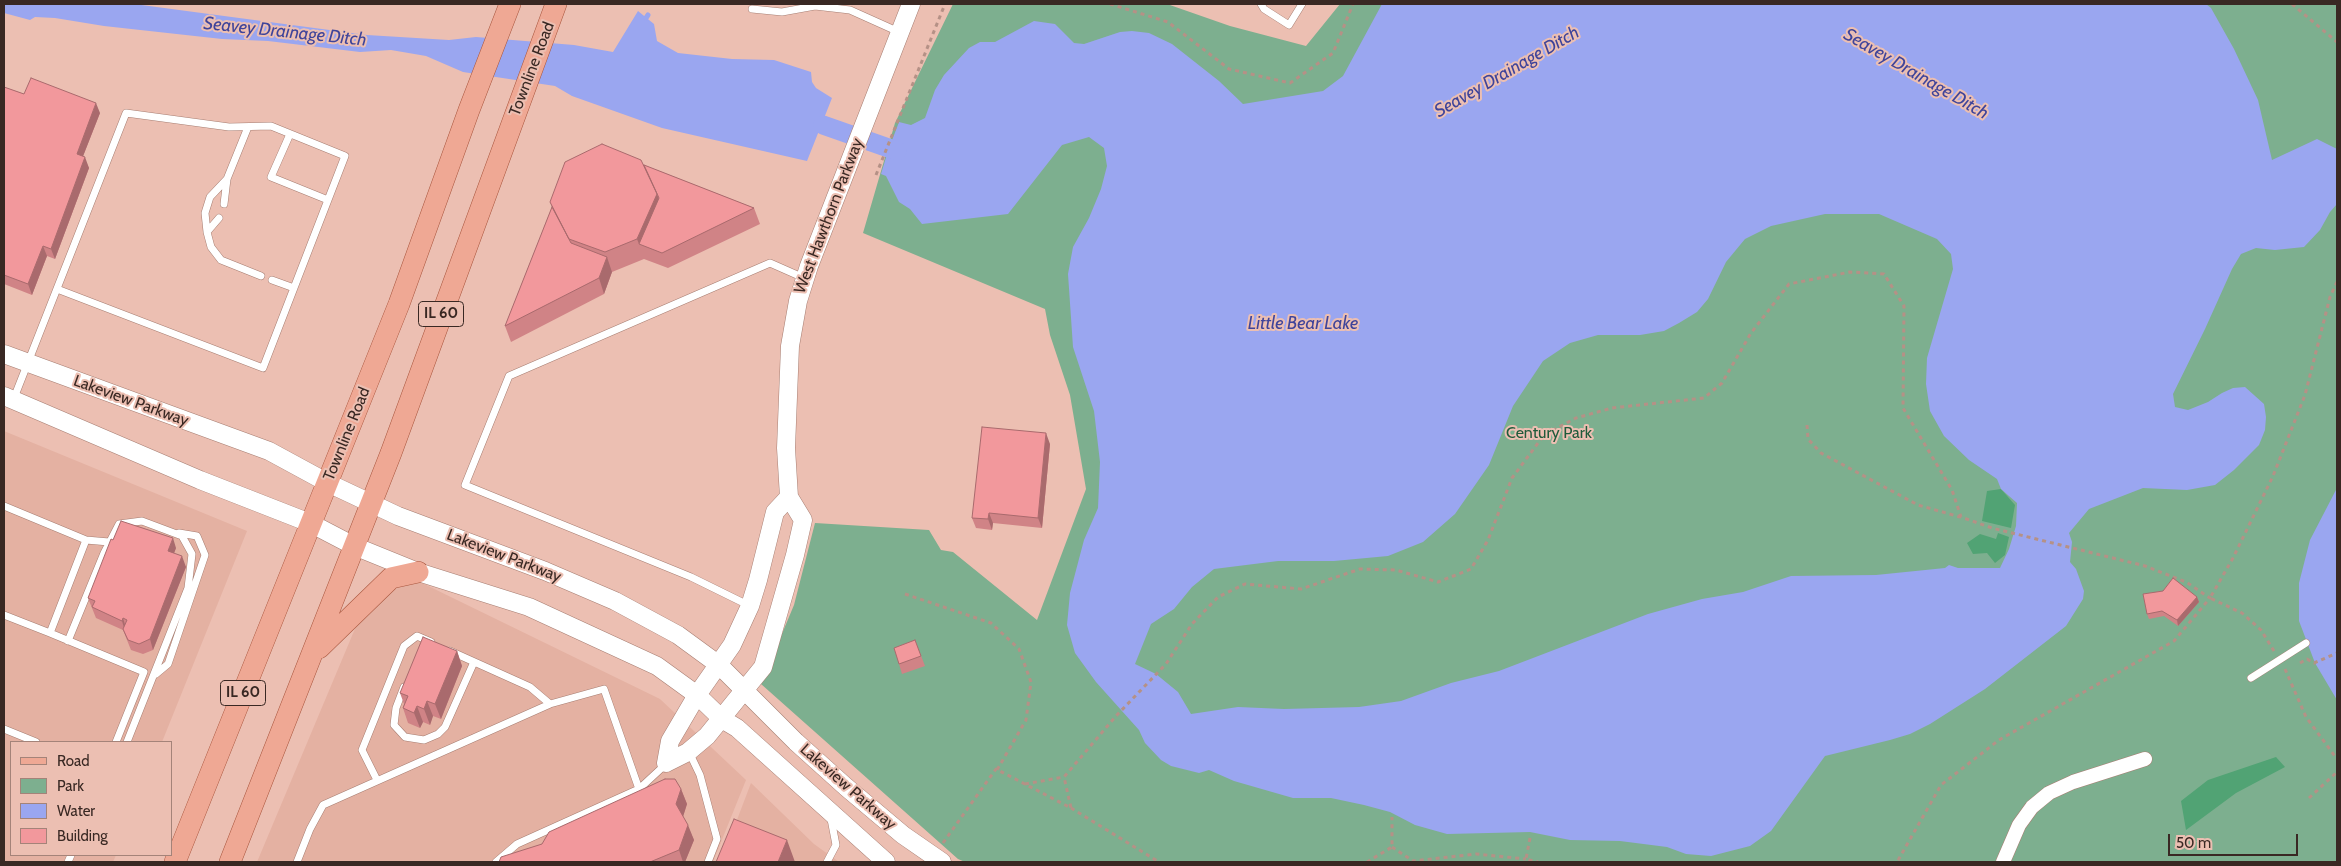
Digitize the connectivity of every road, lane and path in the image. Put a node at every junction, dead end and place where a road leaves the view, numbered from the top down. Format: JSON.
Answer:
{"nodes":[{"id":1,"x":510,"y":4,"type":"edge"},
{"id":2,"x":556,"y":4,"type":"edge"},
{"id":3,"x":911,"y":4,"type":"edge"},
{"id":4,"x":945,"y":4,"type":"edge"},
{"id":5,"x":1110,"y":4,"type":"edge"},
{"id":6,"x":1261,"y":4,"type":"edge"},
{"id":7,"x":1302,"y":4,"type":"edge"},
{"id":8,"x":1353,"y":4,"type":"edge"},
{"id":9,"x":2292,"y":4,"type":"edge"},
{"id":10,"x":752,"y":9,"type":"dead end"},
{"id":11,"x":900,"y":32,"type":"junction"},
{"id":12,"x":2337,"y":42,"type":"edge"},
{"id":13,"x":248,"y":127,"type":"junction"},
{"id":14,"x":290,"y":134,"type":"junction"},
{"id":15,"x":876,"y":176,"type":"dead end"},
{"id":16,"x":227,"y":179,"type":"junction"},
{"id":17,"x":328,"y":200,"type":"junction"},
{"id":18,"x":224,"y":204,"type":"dead end"},
{"id":19,"x":219,"y":218,"type":"dead end"},
{"id":20,"x":207,"y":232,"type":"junction"},
{"id":21,"x":261,"y":276,"type":"dead end"},
{"id":22,"x":805,"y":278,"type":"junction"},
{"id":23,"x":272,"y":280,"type":"dead end"},
{"id":24,"x":2337,"y":282,"type":"edge"},
{"id":25,"x":294,"y":288,"type":"junction"},
{"id":26,"x":58,"y":289,"type":"junction"},
{"id":27,"x":4,"y":354,"type":"edge"},
{"id":28,"x":28,"y":364,"type":"junction"},
{"id":29,"x":9,"y":397,"type":"edge"},
{"id":30,"x":1807,"y":425,"type":"dead end"},
{"id":31,"x":328,"y":483,"type":"junction"},
{"id":32,"x":790,"y":497,"type":"junction"},
{"id":33,"x":370,"y":503,"type":"junction"},
{"id":34,"x":4,"y":506,"type":"edge"},
{"id":35,"x":1961,"y":517,"type":"junction"},
{"id":36,"x":310,"y":523,"type":"junction"},
{"id":37,"x":172,"y":532,"type":"junction"},
{"id":38,"x":86,"y":540,"type":"junction"},
{"id":39,"x":110,"y":542,"type":"junction"},
{"id":40,"x":354,"y":546,"type":"junction"},
{"id":41,"x":418,"y":572,"type":"junction"},
{"id":42,"x":905,"y":594,"type":"dead end"},
{"id":43,"x":2210,"y":598,"type":"junction"},
{"id":44,"x":750,"y":606,"type":"junction"},
{"id":45,"x":4,"y":615,"type":"edge"},
{"id":46,"x":50,"y":633,"type":"junction"},
{"id":47,"x":68,"y":641,"type":"junction"},
{"id":48,"x":429,"y":641,"type":"junction"},
{"id":49,"x":2306,"y":643,"type":"dead end"},
{"id":50,"x":423,"y":648,"type":"edge"},
{"id":51,"x":2337,"y":653,"type":"edge"},
{"id":52,"x":313,"y":654,"type":"junction"},
{"id":53,"x":2279,"y":659,"type":"junction"},
{"id":54,"x":474,"y":662,"type":"junction"},
{"id":55,"x":719,"y":665,"type":"junction"},
{"id":56,"x":2285,"y":669,"type":"junction"},
{"id":57,"x":154,"y":676,"type":"junction"},
{"id":58,"x":2251,"y":678,"type":"dead end"},
{"id":59,"x":406,"y":682,"type":"edge"},
{"id":60,"x":744,"y":690,"type":"junction"},
{"id":61,"x":697,"y":695,"type":"junction"},
{"id":62,"x":550,"y":704,"type":"junction"},
{"id":63,"x":722,"y":719,"type":"junction"},
{"id":64,"x":4,"y":729,"type":"edge"},
{"id":65,"x":34,"y":741,"type":"edge"},
{"id":66,"x":116,"y":741,"type":"edge"},
{"id":67,"x":127,"y":741,"type":"edge"},
{"id":68,"x":688,"y":752,"type":"junction"},
{"id":69,"x":2145,"y":759,"type":"dead end"},
{"id":70,"x":2337,"y":759,"type":"edge"},
{"id":71,"x":666,"y":763,"type":"junction"},
{"id":72,"x":996,"y":769,"type":"junction"},
{"id":73,"x":2337,"y":772,"type":"edge"},
{"id":74,"x":1064,"y":777,"type":"junction"},
{"id":75,"x":377,"y":780,"type":"junction"},
{"id":76,"x":1025,"y":784,"type":"junction"},
{"id":77,"x":639,"y":788,"type":"junction"},
{"id":78,"x":2309,"y":798,"type":"dead end"},
{"id":79,"x":1071,"y":808,"type":"junction"},
{"id":80,"x":830,"y":813,"type":"junction"},
{"id":81,"x":1392,"y":817,"type":"dead end"},
{"id":82,"x":1530,"y":838,"type":"dead end"},
{"id":83,"x":943,"y":843,"type":"dead end"},
{"id":84,"x":1392,"y":847,"type":"junction"},
{"id":85,"x":1526,"y":860,"type":"junction"},
{"id":86,"x":176,"y":862,"type":"edge"},
{"id":87,"x":230,"y":862,"type":"edge"},
{"id":88,"x":298,"y":862,"type":"edge"},
{"id":89,"x":496,"y":862,"type":"edge"},
{"id":90,"x":708,"y":862,"type":"edge"},
{"id":91,"x":827,"y":862,"type":"edge"},
{"id":92,"x":886,"y":862,"type":"edge"},
{"id":93,"x":942,"y":862,"type":"edge"},
{"id":94,"x":1159,"y":862,"type":"edge"},
{"id":95,"x":1367,"y":862,"type":"edge"},
{"id":96,"x":1538,"y":862,"type":"edge"},
{"id":97,"x":1897,"y":862,"type":"edge"},
{"id":98,"x":2003,"y":862,"type":"edge"}],
"edges":[{"from":1,"to":31,"type":"main road","name":"Townline Road","number":"IL 60"},
{"from":2,"to":33,"type":"main road","name":"Townline Road","number":"IL 60"},
{"from":3,"to":11,"type":"street","name":"West Hawthorn Parkway"},
{"from":4,"to":15,"type":"path"},
{"from":5,"to":8,"type":"path"},
{"from":6,"to":7,"type":"lane"},
{"from":9,"to":12,"type":"path"},
{"from":10,"to":11,"type":"lane"},
{"from":11,"to":22,"type":"street","name":"West Hawthorn Parkway"},
{"from":13,"to":14,"type":"lane"},
{"from":13,"to":16,"type":"lane"},
{"from":13,"to":26,"type":"lane"},
{"from":14,"to":17,"type":"lane"},
{"from":14,"to":17,"type":"lane"},
{"from":16,"to":18,"type":"lane"},
{"from":16,"to":20,"type":"lane"},
{"from":17,"to":25,"type":"lane"},
{"from":19,"to":20,"type":"lane"},
{"from":20,"to":21,"type":"lane"},
{"from":22,"to":32,"type":"street","name":"West Hawthorn Parkway"},
{"from":22,"to":44,"type":"lane"},
{"from":23,"to":25,"type":"lane"},
{"from":24,"to":43,"type":"path"},
{"from":25,"to":26,"type":"lane"},
{"from":26,"to":28,"type":"lane"},
{"from":27,"to":28,"type":"street","name":"Lakeview Parkway"},
{"from":28,"to":29,"type":"lane"},
{"from":28,"to":31,"type":"street","name":"Lakeview Parkway"},
{"from":29,"to":36,"type":"street","name":"Lakeview Parkway"},
{"from":30,"to":35,"type":"path"},
{"from":31,"to":33,"type":"street","name":"Lakeview Parkway"},
{"from":31,"to":36,"type":"main road","name":"Townline Road","number":"IL 60"},
{"from":32,"to":44,"type":"street"},
{"from":32,"to":60,"type":"street","name":"West Hawthorn Parkway"},
{"from":33,"to":40,"type":"main road","name":"Townline Road","number":"IL 60"},
{"from":33,"to":55,"type":"street","name":"Lakeview Parkway"},
{"from":34,"to":38,"type":"lane"},
{"from":35,"to":43,"type":"path"},
{"from":35,"to":74,"type":"path"},
{"from":36,"to":40,"type":"street","name":"Lakeview Parkway"},
{"from":36,"to":86,"type":"main road","name":"Townline Road","number":"IL 60"},
{"from":37,"to":39,"type":"lane"},
{"from":37,"to":57,"type":"lane"},
{"from":37,"to":57,"type":"lane"},
{"from":38,"to":39,"type":"lane"},
{"from":38,"to":46,"type":"lane"},
{"from":39,"to":47,"type":"lane"},
{"from":40,"to":41,"type":"street","name":"Lakeview Parkway"},
{"from":40,"to":52,"type":"main road","name":"Townline Road","number":"IL 60"},
{"from":41,"to":52,"type":"main road"},
{"from":41,"to":61,"type":"street","name":"Lakeview Parkway"},
{"from":42,"to":72,"type":"path"},
{"from":43,"to":53,"type":"path"},
{"from":43,"to":97,"type":"path"},
{"from":44,"to":55,"type":"street"},
{"from":45,"to":46,"type":"lane"},
{"from":46,"to":47,"type":"lane"},
{"from":47,"to":66,"type":"lane"},
{"from":48,"to":50,"type":"lane"},
{"from":48,"to":54,"type":"lane"},
{"from":48,"to":75,"type":"lane"},
{"from":49,"to":53,"type":"lane"},
{"from":51,"to":56,"type":"path"},
{"from":52,"to":87,"type":"main road","name":"Townline Road","number":"IL 60"},
{"from":53,"to":56,"type":"path"},
{"from":53,"to":58,"type":"lane"},
{"from":54,"to":59,"type":"lane"},
{"from":54,"to":62,"type":"lane"},
{"from":55,"to":60,"type":"street","name":"Lakeview Parkway"},
{"from":55,"to":61,"type":"street"},
{"from":56,"to":70,"type":"path"},
{"from":57,"to":67,"type":"lane"},
{"from":60,"to":63,"type":"street","name":"West Hawthorn Parkway"},
{"from":60,"to":93,"type":"street","name":"Lakeview Parkway"},
{"from":61,"to":63,"type":"street","name":"Lakeview Parkway"},
{"from":61,"to":71,"type":"street"},
{"from":62,"to":75,"type":"lane"},
{"from":62,"to":77,"type":"lane"},
{"from":63,"to":68,"type":"street","name":"West Hawthorn Parkway"},
{"from":63,"to":80,"type":"street","name":"Lakeview Parkway"},
{"from":64,"to":65,"type":"lane"},
{"from":68,"to":71,"type":"street","name":"West Hawthorn Parkway"},
{"from":68,"to":90,"type":"lane"},
{"from":69,"to":98,"type":"street"},
{"from":71,"to":77,"type":"lane"},
{"from":72,"to":76,"type":"path"},
{"from":72,"to":83,"type":"path"},
{"from":73,"to":78,"type":"path"},
{"from":74,"to":76,"type":"path"},
{"from":74,"to":79,"type":"path"},
{"from":75,"to":88,"type":"lane"},
{"from":76,"to":79,"type":"path"},
{"from":77,"to":89,"type":"lane"},
{"from":79,"to":94,"type":"path"},
{"from":80,"to":91,"type":"lane"},
{"from":80,"to":92,"type":"street","name":"Lakeview Parkway"},
{"from":81,"to":84,"type":"path"},
{"from":82,"to":85,"type":"path"},
{"from":84,"to":85,"type":"path"},
{"from":84,"to":95,"type":"path"},
{"from":85,"to":96,"type":"path"}]}
